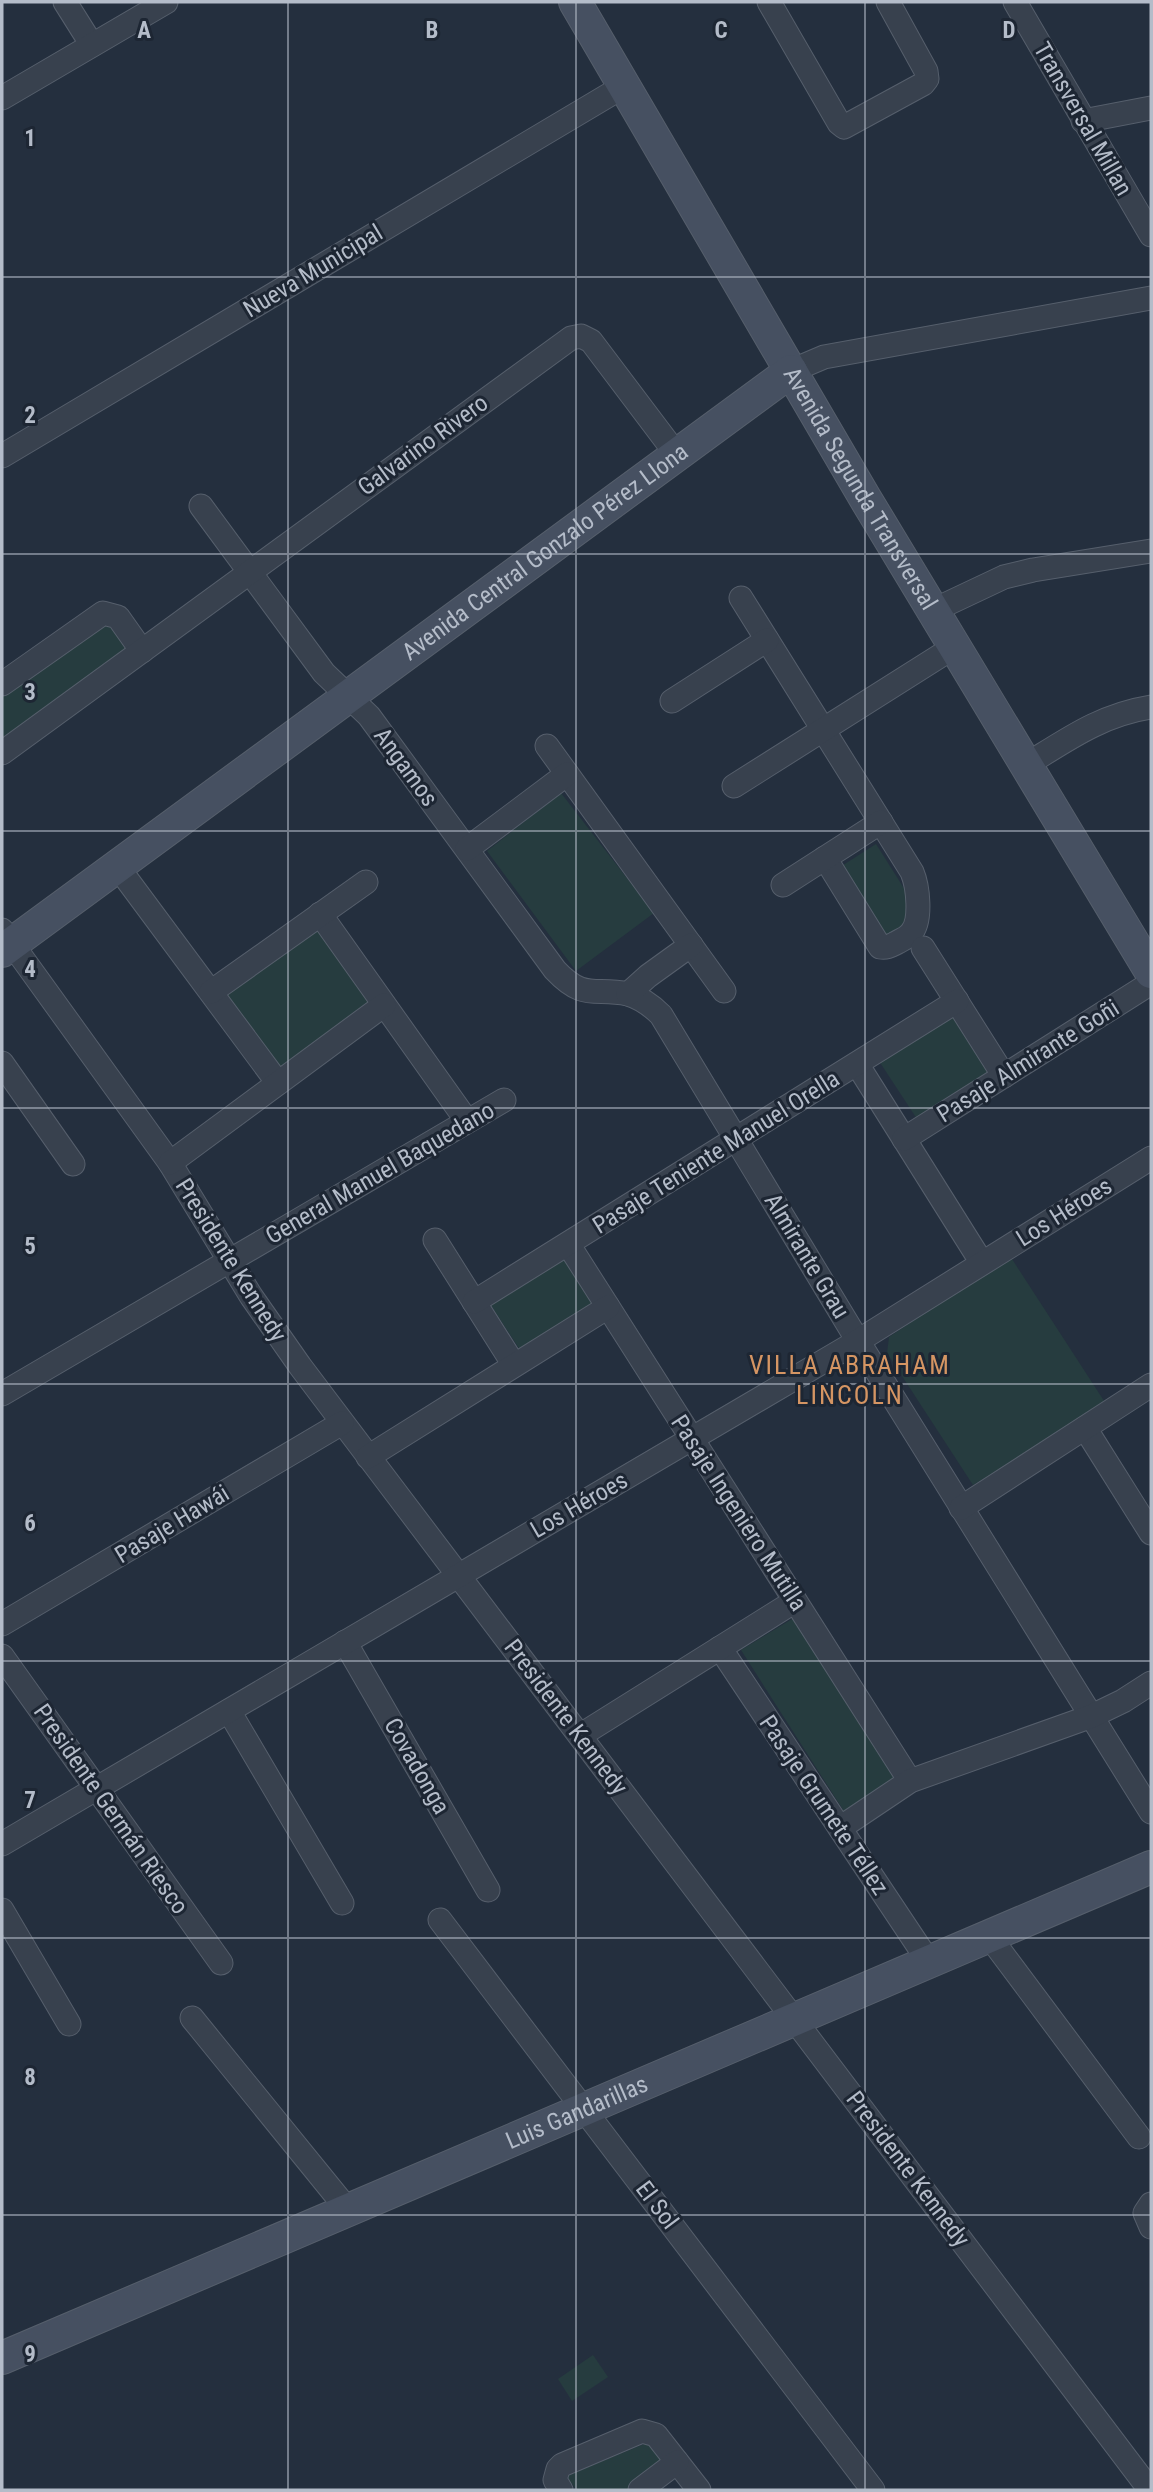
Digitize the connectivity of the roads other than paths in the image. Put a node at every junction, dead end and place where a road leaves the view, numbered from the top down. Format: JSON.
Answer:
{"nodes":[{"id":1,"x":65,"y":2,"type":"edge"},
{"id":2,"x":166,"y":2,"type":"edge"},
{"id":3,"x":575,"y":2,"type":"edge"},
{"id":4,"x":769,"y":2,"type":"edge"},
{"id":5,"x":887,"y":2,"type":"edge"},
{"id":6,"x":1015,"y":2,"type":"edge"},
{"id":7,"x":92,"y":45,"type":"junction"},
{"id":8,"x":624,"y":86,"type":"junction"},
{"id":9,"x":2,"y":98,"type":"edge"},
{"id":10,"x":1151,"y":108,"type":"edge"},
{"id":11,"x":1083,"y":121,"type":"junction"},
{"id":12,"x":1151,"y":235,"type":"edge"},
{"id":13,"x":1151,"y":298,"type":"edge"},
{"id":14,"x":791,"y":371,"type":"junction"},
{"id":15,"x":677,"y":455,"type":"junction"},
{"id":16,"x":2,"y":456,"type":"edge"},
{"id":17,"x":201,"y":506,"type":"dead end"},
{"id":18,"x":1151,"y":551,"type":"edge"},
{"id":19,"x":250,"y":572,"type":"junction"},
{"id":20,"x":741,"y":598,"type":"dead end"},
{"id":21,"x":932,"y":611,"type":"junction"},
{"id":22,"x":767,"y":640,"type":"junction"},
{"id":23,"x":954,"y":647,"type":"junction"},
{"id":24,"x":142,"y":651,"type":"junction"},
{"id":25,"x":2,"y":684,"type":"edge"},
{"id":26,"x":348,"y":697,"type":"junction"},
{"id":27,"x":672,"y":701,"type":"dead end"},
{"id":28,"x":1151,"y":707,"type":"edge"},
{"id":29,"x":824,"y":731,"type":"junction"},
{"id":30,"x":547,"y":746,"type":"dead end"},
{"id":31,"x":2,"y":753,"type":"edge"},
{"id":32,"x":1026,"y":765,"type":"junction"},
{"id":33,"x":568,"y":774,"type":"junction"},
{"id":34,"x":734,"y":786,"type":"dead end"},
{"id":35,"x":881,"y":822,"type":"junction"},
{"id":36,"x":467,"y":849,"type":"junction"},
{"id":37,"x":825,"y":858,"type":"junction"},
{"id":38,"x":117,"y":866,"type":"junction"},
{"id":39,"x":366,"y":881,"type":"dead end"},
{"id":40,"x":783,"y":885,"type":"dead end"},
{"id":41,"x":320,"y":914,"type":"junction"},
{"id":42,"x":5,"y":942,"type":"edge"},
{"id":43,"x":691,"y":945,"type":"junction"},
{"id":44,"x":923,"y":948,"type":"dead end"},
{"id":45,"x":1151,"y":972,"type":"edge"},
{"id":46,"x":1151,"y":983,"type":"edge"},
{"id":47,"x":724,"y":991,"type":"dead end"},
{"id":48,"x":211,"y":992,"type":"junction"},
{"id":49,"x":628,"y":994,"type":"junction"},
{"id":50,"x":957,"y":1002,"type":"junction"},
{"id":51,"x":384,"y":1004,"type":"junction"},
{"id":52,"x":2,"y":1063,"type":"edge"},
{"id":53,"x":857,"y":1064,"type":"junction"},
{"id":54,"x":1004,"y":1076,"type":"junction"},
{"id":55,"x":278,"y":1083,"type":"junction"},
{"id":56,"x":504,"y":1100,"type":"dead end"},
{"id":57,"x":467,"y":1121,"type":"junction"},
{"id":58,"x":736,"y":1139,"type":"junction"},
{"id":59,"x":904,"y":1139,"type":"junction"},
{"id":60,"x":1151,"y":1158,"type":"edge"},
{"id":61,"x":170,"y":1163,"type":"junction"},
{"id":62,"x":73,"y":1164,"type":"dead end"},
{"id":63,"x":435,"y":1240,"type":"dead end"},
{"id":64,"x":568,"y":1244,"type":"junction"},
{"id":65,"x":229,"y":1261,"type":"junction"},
{"id":66,"x":982,"y":1263,"type":"junction"},
{"id":67,"x":474,"y":1302,"type":"junction"},
{"id":68,"x":608,"y":1307,"type":"junction"},
{"id":69,"x":858,"y":1341,"type":"junction"},
{"id":70,"x":514,"y":1365,"type":"junction"},
{"id":71,"x":1151,"y":1385,"type":"edge"},
{"id":72,"x":2,"y":1394,"type":"edge"},
{"id":73,"x":342,"y":1423,"type":"junction"},
{"id":74,"x":1085,"y":1428,"type":"junction"},
{"id":75,"x":692,"y":1438,"type":"junction"},
{"id":76,"x":376,"y":1451,"type":"junction"},
{"id":77,"x":961,"y":1508,"type":"junction"},
{"id":78,"x":1151,"y":1533,"type":"edge"},
{"id":79,"x":459,"y":1575,"type":"junction"},
{"id":80,"x":795,"y":1601,"type":"junction"},
{"id":81,"x":2,"y":1624,"type":"edge"},
{"id":82,"x":345,"y":1642,"type":"junction"},
{"id":83,"x":720,"y":1648,"type":"junction"},
{"id":84,"x":2,"y":1656,"type":"edge"},
{"id":85,"x":1151,"y":1683,"type":"edge"},
{"id":86,"x":229,"y":1711,"type":"junction"},
{"id":87,"x":1091,"y":1716,"type":"junction"},
{"id":88,"x":581,"y":1735,"type":"junction"},
{"id":89,"x":910,"y":1781,"type":"junction"},
{"id":90,"x":97,"y":1788,"type":"junction"},
{"id":91,"x":1151,"y":1812,"type":"edge"},
{"id":92,"x":840,"y":1828,"type":"junction"},
{"id":93,"x":2,"y":1844,"type":"edge"},
{"id":94,"x":1151,"y":1867,"type":"edge"},
{"id":95,"x":488,"y":1890,"type":"dead end"},
{"id":96,"x":342,"y":1903,"type":"dead end"},
{"id":97,"x":2,"y":1910,"type":"edge"},
{"id":98,"x":440,"y":1920,"type":"dead end"},
{"id":99,"x":989,"y":1936,"type":"junction"},
{"id":100,"x":929,"y":1962,"type":"junction"},
{"id":101,"x":221,"y":1963,"type":"dead end"},
{"id":102,"x":192,"y":2018,"type":"dead end"},
{"id":103,"x":795,"y":2019,"type":"junction"},
{"id":104,"x":68,"y":2024,"type":"dead end"},
{"id":105,"x":584,"y":2109,"type":"junction"},
{"id":106,"x":1139,"y":2137,"type":"dead end"},
{"id":107,"x":1151,"y":2204,"type":"edge"},
{"id":108,"x":348,"y":2210,"type":"junction"},
{"id":109,"x":1151,"y":2227,"type":"edge"},
{"id":110,"x":2,"y":2358,"type":"edge"},
{"id":111,"x":677,"y":2462,"type":"junction"},
{"id":112,"x":561,"y":2490,"type":"edge"},
{"id":113,"x":639,"y":2490,"type":"edge"},
{"id":114,"x":699,"y":2490,"type":"edge"},
{"id":115,"x":873,"y":2490,"type":"edge"},
{"id":116,"x":1150,"y":2490,"type":"edge"}],
"edges":[{"from":1,"to":7,"type":"street"},
{"from":2,"to":7,"type":"street"},
{"from":3,"to":8,"type":"street","name":"Avenida Segunda Transversal"},
{"from":4,"to":5,"type":"street"},
{"from":6,"to":11,"type":"street","name":"Transversal Millan"},
{"from":7,"to":9,"type":"street"},
{"from":8,"to":14,"type":"street","name":"Avenida Segunda Transversal"},
{"from":8,"to":16,"type":"street","name":"Nueva Municipal"},
{"from":10,"to":11,"type":"street"},
{"from":11,"to":12,"type":"street","name":"Transversal Millan"},
{"from":13,"to":14,"type":"street","name":"Avenida Central Gonzalo Pérez Llona"},
{"from":14,"to":15,"type":"street","name":"Avenida Central Gonzalo Pérez Llona"},
{"from":14,"to":21,"type":"street","name":"Avenida Segunda Transversal"},
{"from":15,"to":19,"type":"street","name":"Galvarino Rivero"},
{"from":15,"to":26,"type":"street","name":"Avenida Central Gonzalo Pérez Llona"},
{"from":17,"to":19,"type":"street","name":"Angamos"},
{"from":18,"to":21,"type":"street"},
{"from":19,"to":24,"type":"street","name":"Galvarino Rivero"},
{"from":19,"to":26,"type":"street","name":"Angamos"},
{"from":20,"to":22,"type":"street"},
{"from":21,"to":23,"type":"street","name":"Avenida Segunda Transversal"},
{"from":22,"to":27,"type":"street"},
{"from":22,"to":29,"type":"street"},
{"from":23,"to":29,"type":"street"},
{"from":23,"to":32,"type":"street","name":"Avenida Segunda Transversal"},
{"from":24,"to":25,"type":"street"},
{"from":24,"to":31,"type":"street","name":"Galvarino Rivero"},
{"from":26,"to":36,"type":"street","name":"Angamos"},
{"from":26,"to":38,"type":"street","name":"Avenida Central Gonzalo Pérez Llona"},
{"from":28,"to":32,"type":"street"},
{"from":29,"to":34,"type":"street"},
{"from":29,"to":35,"type":"street"},
{"from":30,"to":33,"type":"street"},
{"from":32,"to":45,"type":"street","name":"Avenida Segunda Transversal"},
{"from":33,"to":36,"type":"street"},
{"from":33,"to":43,"type":"street"},
{"from":35,"to":37,"type":"street"},
{"from":35,"to":37,"type":"street"},
{"from":36,"to":49,"type":"street","name":"Angamos"},
{"from":37,"to":40,"type":"street"},
{"from":38,"to":42,"type":"street","name":"Avenida Central Gonzalo Pérez Llona"},
{"from":38,"to":48,"type":"street"},
{"from":39,"to":41,"type":"street"},
{"from":41,"to":48,"type":"street"},
{"from":41,"to":51,"type":"street"},
{"from":42,"to":61,"type":"street","name":"Presidente Kennedy"},
{"from":43,"to":47,"type":"street"},
{"from":43,"to":49,"type":"street"},
{"from":44,"to":50,"type":"street"},
{"from":46,"to":54,"type":"street","name":"Pasaje Almirante Goñi"},
{"from":48,"to":55,"type":"street"},
{"from":49,"to":58,"type":"street","name":"Almirante Grau"},
{"from":50,"to":53,"type":"street","name":"Pasaje Teniente Manuel Orella"},
{"from":50,"to":54,"type":"street"},
{"from":51,"to":55,"type":"street"},
{"from":51,"to":57,"type":"street"},
{"from":52,"to":62,"type":"street"},
{"from":53,"to":58,"type":"street","name":"Pasaje Teniente Manuel Orella"},
{"from":53,"to":59,"type":"street"},
{"from":54,"to":59,"type":"street","name":"Pasaje Almirante Goñi"},
{"from":55,"to":61,"type":"street"},
{"from":56,"to":57,"type":"street","name":"General Manuel Baquedano"},
{"from":57,"to":65,"type":"street","name":"General Manuel Baquedano"},
{"from":58,"to":64,"type":"street","name":"Pasaje Teniente Manuel Orella"},
{"from":58,"to":69,"type":"street","name":"Almirante Grau"},
{"from":59,"to":66,"type":"street"},
{"from":60,"to":66,"type":"street","name":"Los Héroes"},
{"from":61,"to":65,"type":"street","name":"Presidente Kennedy"},
{"from":63,"to":67,"type":"street"},
{"from":64,"to":67,"type":"street","name":"Pasaje Teniente Manuel Orella"},
{"from":64,"to":68,"type":"street","name":"Pasaje Ingeniero Mutilla"},
{"from":65,"to":72,"type":"street","name":"General Manuel Baquedano"},
{"from":65,"to":73,"type":"street","name":"Presidente Kennedy"},
{"from":66,"to":69,"type":"street","name":"Los Héroes"},
{"from":67,"to":70,"type":"street"},
{"from":68,"to":70,"type":"street"},
{"from":68,"to":75,"type":"street","name":"Pasaje Ingeniero Mutilla"},
{"from":69,"to":75,"type":"street","name":"Los Héroes"},
{"from":69,"to":77,"type":"street","name":"Almirante Grau"},
{"from":70,"to":76,"type":"street"},
{"from":71,"to":74,"type":"street"},
{"from":73,"to":76,"type":"street","name":"Presidente Kennedy"},
{"from":73,"to":81,"type":"street","name":"Pasaje Hawái"},
{"from":74,"to":77,"type":"street"},
{"from":74,"to":78,"type":"street"},
{"from":75,"to":79,"type":"street","name":"Los Héroes"},
{"from":75,"to":80,"type":"street","name":"Pasaje Ingeniero Mutilla"},
{"from":76,"to":79,"type":"street","name":"Presidente Kennedy"},
{"from":77,"to":87,"type":"street","name":"Almirante Grau"},
{"from":79,"to":82,"type":"street","name":"Los Héroes"},
{"from":79,"to":88,"type":"street","name":"Presidente Kennedy"},
{"from":80,"to":83,"type":"street"},
{"from":80,"to":89,"type":"street","name":"Pasaje Ingeniero Mutilla"},
{"from":82,"to":86,"type":"street","name":"Los Héroes"},
{"from":82,"to":95,"type":"street","name":"Covadonga"},
{"from":83,"to":88,"type":"street"},
{"from":83,"to":92,"type":"street","name":"Pasaje Grumete Téllez"},
{"from":84,"to":90,"type":"street","name":"Presidente Germán Riesco"},
{"from":85,"to":87,"type":"street"},
{"from":86,"to":90,"type":"street","name":"Los Héroes"},
{"from":86,"to":96,"type":"street"},
{"from":87,"to":89,"type":"street"},
{"from":87,"to":91,"type":"street","name":"Almirante Grau"},
{"from":88,"to":103,"type":"street","name":"Presidente Kennedy"},
{"from":89,"to":92,"type":"street"},
{"from":90,"to":93,"type":"street","name":"Los Héroes"},
{"from":90,"to":101,"type":"street","name":"Presidente Germán Riesco"},
{"from":92,"to":100,"type":"street","name":"Pasaje Grumete Téllez"},
{"from":94,"to":99,"type":"street","name":"Luis Gandarillas"},
{"from":97,"to":104,"type":"street"},
{"from":98,"to":105,"type":"street","name":"El Sol"},
{"from":99,"to":100,"type":"street","name":"Luis Gandarillas"},
{"from":99,"to":106,"type":"street"},
{"from":100,"to":103,"type":"street","name":"Luis Gandarillas"},
{"from":102,"to":108,"type":"street"},
{"from":103,"to":105,"type":"street","name":"Luis Gandarillas"},
{"from":103,"to":116,"type":"street","name":"Presidente Kennedy"},
{"from":105,"to":108,"type":"street","name":"Luis Gandarillas"},
{"from":105,"to":115,"type":"street","name":"El Sol"},
{"from":107,"to":109,"type":"street"},
{"from":108,"to":110,"type":"street","name":"Luis Gandarillas"},
{"from":111,"to":112,"type":"street"},
{"from":111,"to":113,"type":"street"},
{"from":111,"to":114,"type":"street"}]}
